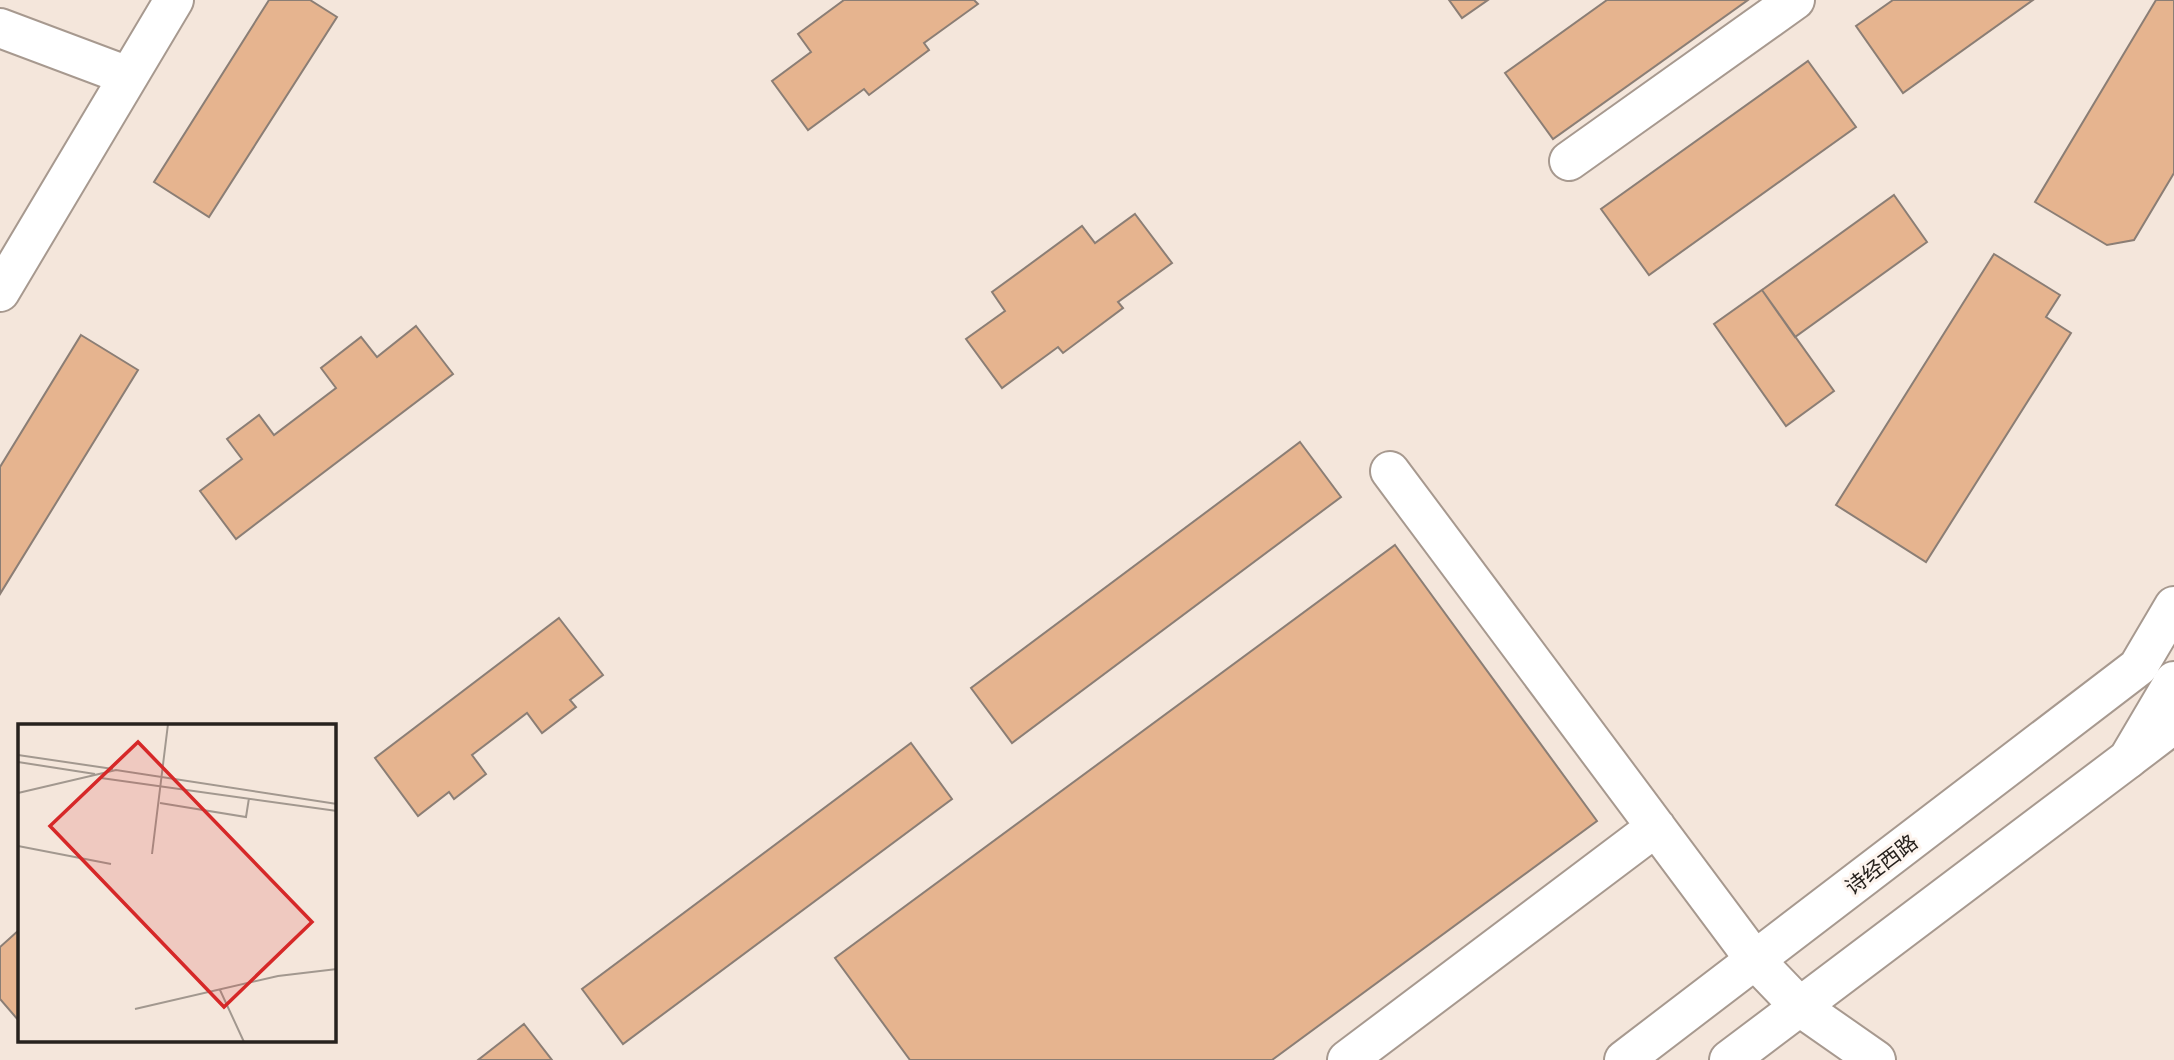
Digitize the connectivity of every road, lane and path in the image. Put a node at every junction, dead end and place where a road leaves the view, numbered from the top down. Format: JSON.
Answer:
{"nodes":[{"id":1,"x":174,"y":0,"type":"edge"},
{"id":2,"x":1795,"y":0,"type":"edge"},
{"id":3,"x":0,"y":28,"type":"edge"},
{"id":4,"x":128,"y":76,"type":"junction"},
{"id":5,"x":1569,"y":161,"type":"dead end"},
{"id":6,"x":0,"y":292,"type":"edge"},
{"id":7,"x":1390,"y":471,"type":"dead end"},
{"id":8,"x":2174,"y":606,"type":"edge"},
{"id":9,"x":2174,"y":640,"type":"edge"},
{"id":10,"x":2138,"y":667,"type":"junction"},
{"id":11,"x":2174,"y":681,"type":"edge"},
{"id":12,"x":2174,"y":723,"type":"edge"},
{"id":13,"x":2128,"y":759,"type":"junction"},
{"id":14,"x":1656,"y":827,"type":"junction"},
{"id":15,"x":1755,"y":960,"type":"junction"},
{"id":16,"x":1800,"y":1007,"type":"junction"},
{"id":17,"x":1347,"y":1060,"type":"edge"},
{"id":18,"x":1624,"y":1060,"type":"edge"},
{"id":19,"x":1729,"y":1060,"type":"edge"},
{"id":20,"x":1876,"y":1060,"type":"edge"}],
"edges":[{"from":1,"to":4,"type":"main road"},
{"from":2,"to":5,"type":"main road"},
{"from":3,"to":4,"type":"main road"},
{"from":4,"to":6,"type":"main road"},
{"from":7,"to":14,"type":"main road"},
{"from":8,"to":10,"type":"main road"},
{"from":9,"to":10,"type":"main road","name":"诗经西路"},
{"from":10,"to":15,"type":"main road","name":"诗经西路"},
{"from":11,"to":13,"type":"main road"},
{"from":12,"to":13,"type":"main road"},
{"from":13,"to":16,"type":"main road"},
{"from":14,"to":15,"type":"main road"},
{"from":14,"to":17,"type":"main road"},
{"from":15,"to":16,"type":"main road"},
{"from":15,"to":18,"type":"main road","name":"诗经西路"},
{"from":16,"to":19,"type":"main road"},
{"from":16,"to":20,"type":"main road"}]}
